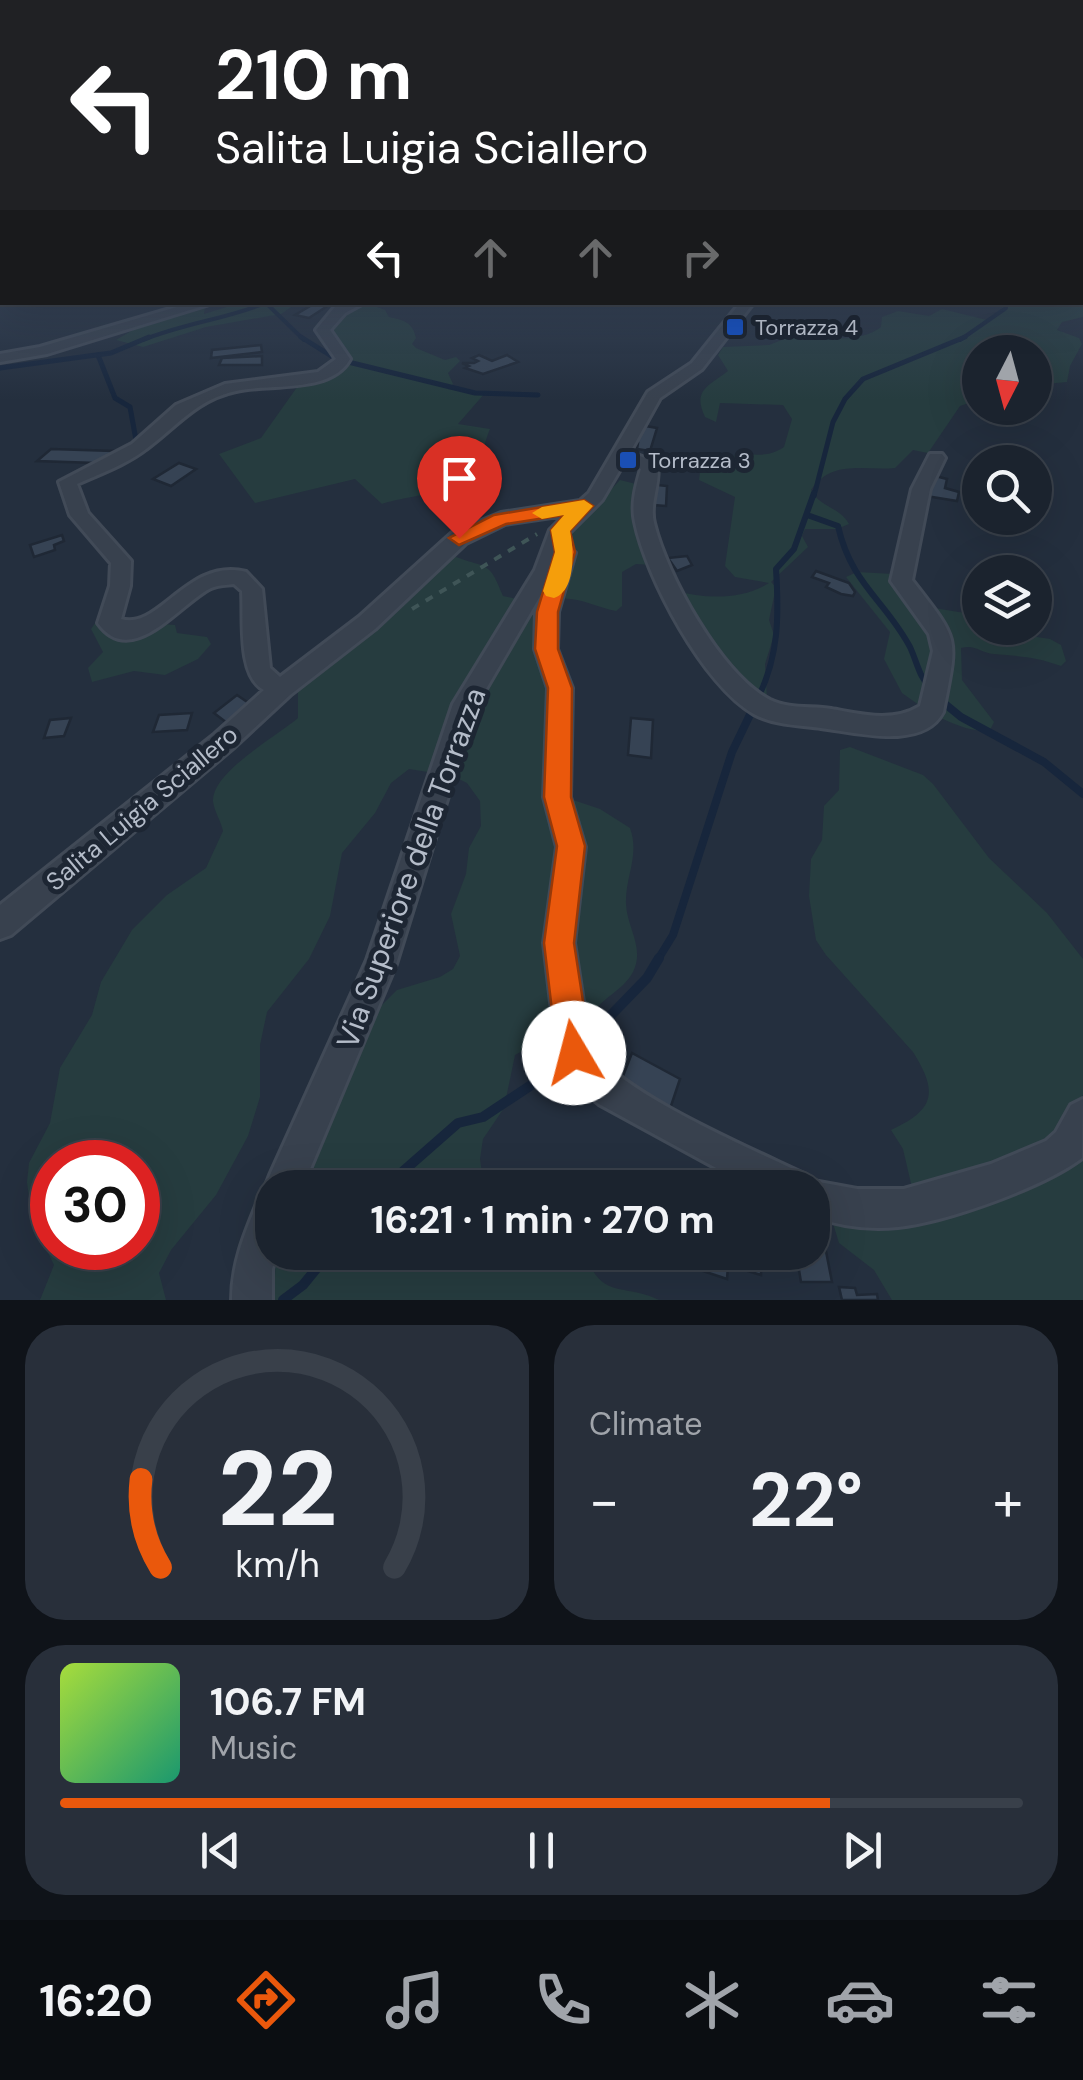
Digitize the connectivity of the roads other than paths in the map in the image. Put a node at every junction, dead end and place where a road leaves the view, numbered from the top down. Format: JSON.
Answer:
{"nodes":[{"id":1,"x":200,"y":305,"type":"edge"},
{"id":2,"x":352,"y":305,"type":"edge"},
{"id":3,"x":746,"y":305,"type":"edge"},
{"id":4,"x":0,"y":358,"type":"edge"},
{"id":5,"x":622,"y":455,"type":"junction"},
{"id":6,"x":936,"y":458,"type":"dead end"},
{"id":7,"x":584,"y":506,"type":"junction"},
{"id":8,"x":560,"y":530,"type":"junction"},
{"id":9,"x":282,"y":688,"type":"junction"},
{"id":10,"x":0,"y":924,"type":"edge"},
{"id":11,"x":1083,"y":1117,"type":"edge"},
{"id":12,"x":292,"y":1170,"type":"edge"},
{"id":13,"x":756,"y":1170,"type":"edge"},
{"id":14,"x":830,"y":1200,"type":"edge"},
{"id":15,"x":255,"y":1260,"type":"edge"},
{"id":16,"x":252,"y":1300,"type":"edge"}],
"edges":[{"from":1,"to":4,"type":"street"},
{"from":2,"to":9,"type":"street"},
{"from":3,"to":5,"type":"street","name":"Via Superiore della Torrazza"},
{"from":5,"to":6,"type":"street"},
{"from":5,"to":7,"type":"street","name":"Via Superiore della Torrazza"},
{"from":7,"to":8,"type":"street","name":"Via Superiore della Torrazza"},
{"from":7,"to":9,"type":"street","name":"Salita Luigia Sciallero"},
{"from":8,"to":12,"type":"street","name":"Via Superiore della Torrazza"},
{"from":8,"to":13,"type":"street"},
{"from":9,"to":10,"type":"street","name":"Salita Luigia Sciallero"},
{"from":11,"to":14,"type":"street"},
{"from":15,"to":16,"type":"street"}]}
